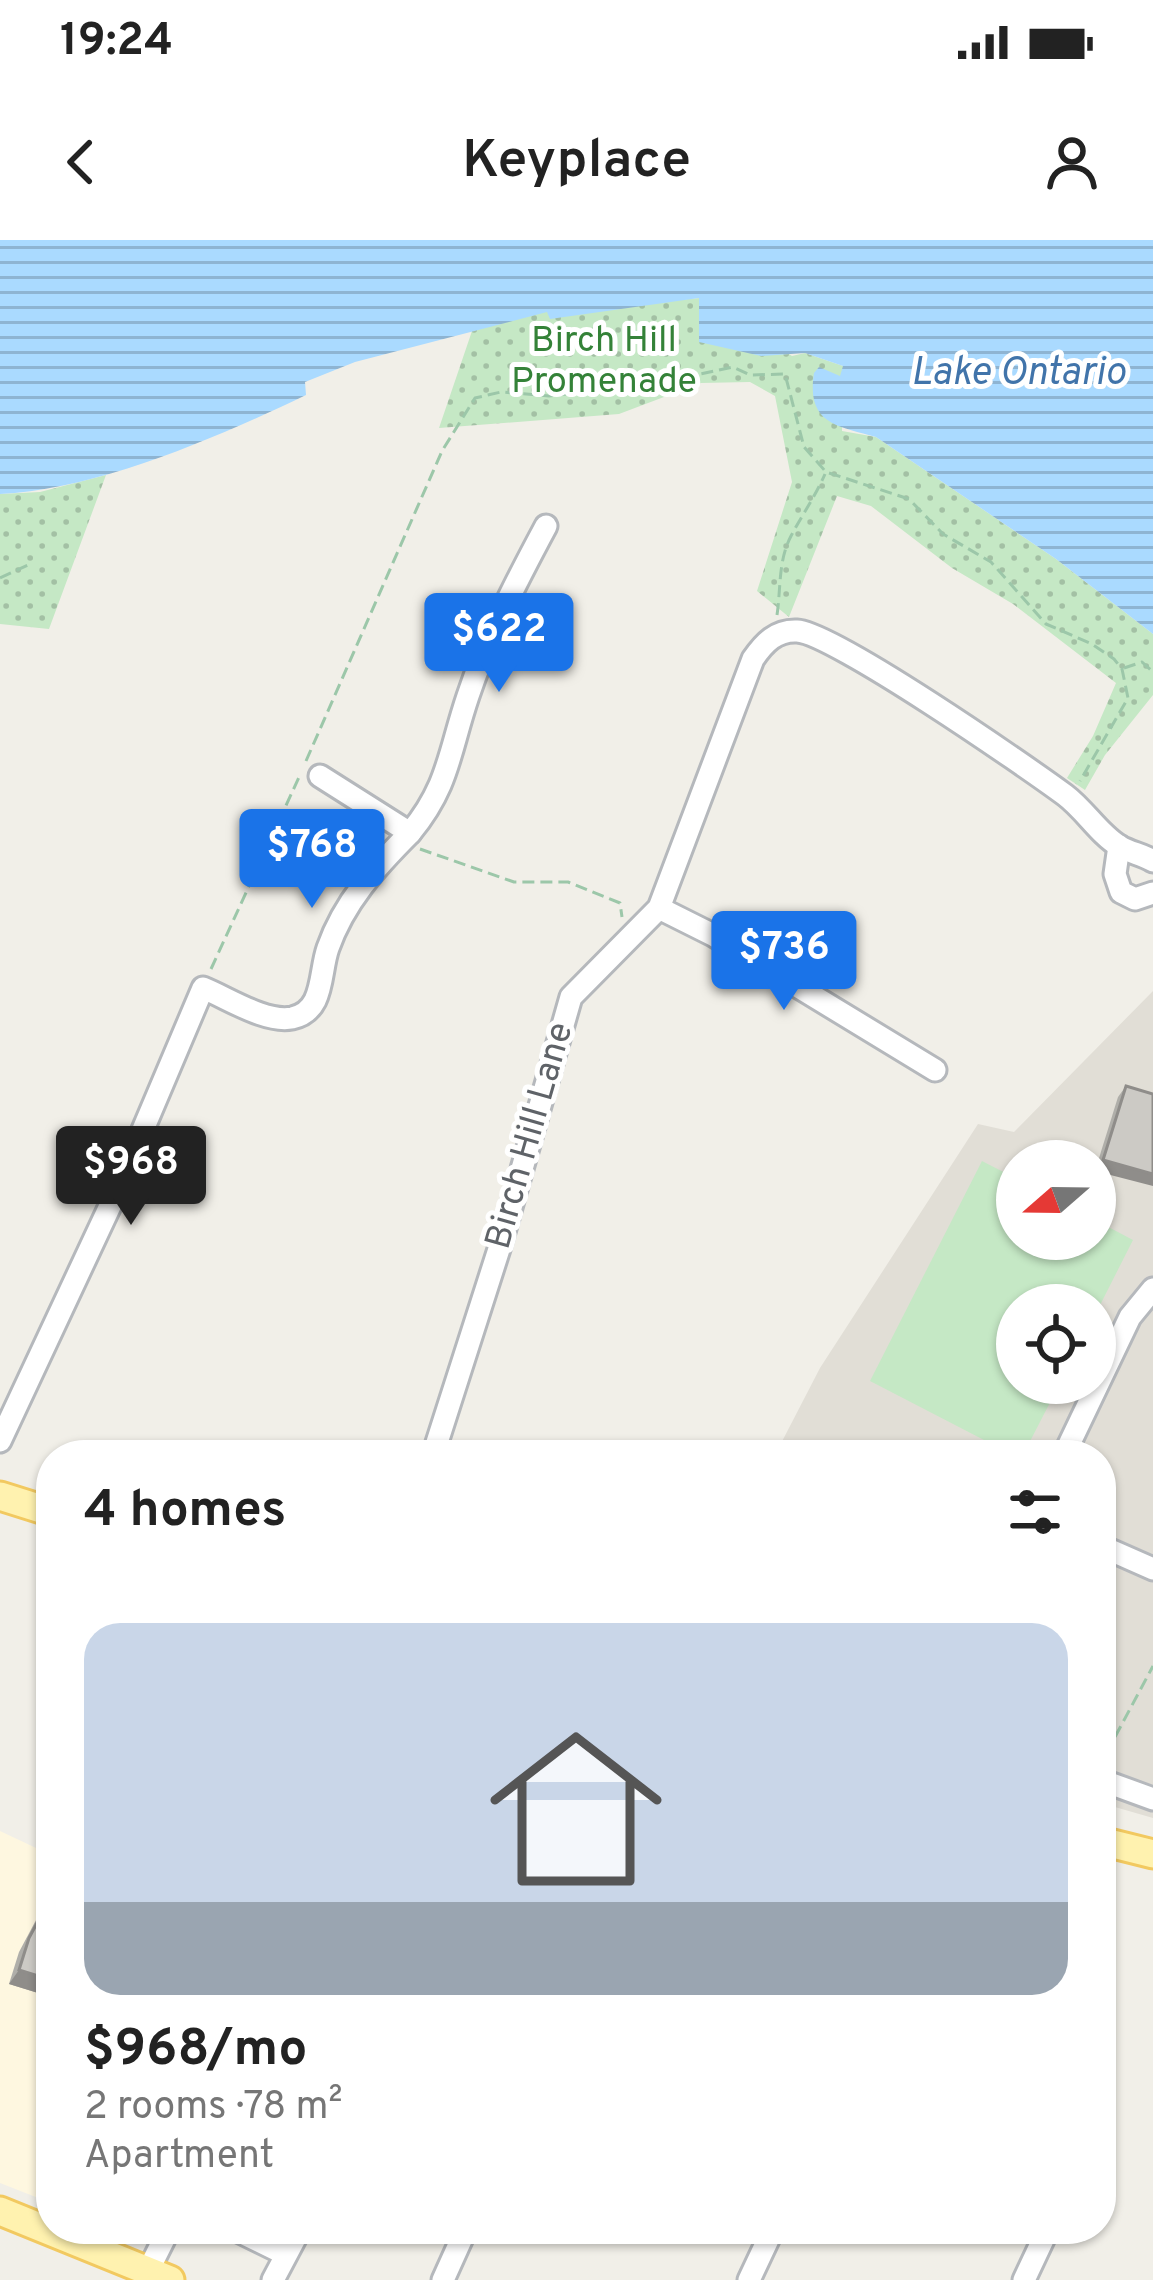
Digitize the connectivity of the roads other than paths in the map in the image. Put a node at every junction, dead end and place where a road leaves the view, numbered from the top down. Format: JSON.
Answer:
{"nodes":[{"id":1,"x":546,"y":526,"type":"dead end"},
{"id":2,"x":315,"y":784,"type":"road end"},
{"id":3,"x":406,"y":837,"type":"junction"},
{"id":4,"x":1119,"y":846,"type":"junction"},
{"id":5,"x":1153,"y":861,"type":"edge"},
{"id":6,"x":1153,"y":893,"type":"edge"},
{"id":7,"x":659,"y":908,"type":"junction"},
{"id":8,"x":935,"y":1070,"type":"dead end"},
{"id":9,"x":1153,"y":1289,"type":"edge"},
{"id":10,"x":438,"y":1440,"type":"edge"},
{"id":11,"x":1071,"y":1440,"type":"edge"},
{"id":12,"x":0,"y":1442,"type":"edge"},
{"id":13,"x":0,"y":1496,"type":"edge"},
{"id":14,"x":36,"y":1507,"type":"edge"},
{"id":15,"x":1116,"y":1553,"type":"edge"},
{"id":16,"x":1153,"y":1569,"type":"edge"},
{"id":17,"x":1116,"y":1785,"type":"edge"},
{"id":18,"x":1153,"y":1799,"type":"edge"},
{"id":19,"x":1116,"y":1845,"type":"edge"},
{"id":20,"x":1153,"y":1854,"type":"edge"},
{"id":21,"x":0,"y":2211,"type":"edge"},
{"id":22,"x":36,"y":2226,"type":"edge"},
{"id":23,"x":81,"y":2244,"type":"edge"},
{"id":24,"x":166,"y":2244,"type":"edge"},
{"id":25,"x":265,"y":2244,"type":"edge"},
{"id":26,"x":291,"y":2244,"type":"edge"},
{"id":27,"x":459,"y":2244,"type":"edge"},
{"id":28,"x":765,"y":2244,"type":"edge"},
{"id":29,"x":1041,"y":2244,"type":"edge"},
{"id":30,"x":285,"y":2254,"type":"junction"},
{"id":31,"x":159,"y":2276,"type":"edge"},
{"id":32,"x":273,"y":2280,"type":"edge"},
{"id":33,"x":443,"y":2280,"type":"edge"},
{"id":34,"x":749,"y":2280,"type":"edge"},
{"id":35,"x":1024,"y":2280,"type":"edge"}],
"edges":[{"from":1,"to":3,"type":"street"},
{"from":2,"to":3,"type":"street"},
{"from":3,"to":12,"type":"street"},
{"from":4,"to":5,"type":"street","name":"Birch Hill Lane"},
{"from":4,"to":6,"type":"street"},
{"from":4,"to":7,"type":"street","name":"Birch Hill Lane"},
{"from":7,"to":8,"type":"street"},
{"from":7,"to":10,"type":"street","name":"Birch Hill Lane"},
{"from":9,"to":11,"type":"street"},
{"from":13,"to":14,"type":"main road"},
{"from":15,"to":16,"type":"street"},
{"from":17,"to":18,"type":"street"},
{"from":19,"to":20,"type":"main road"},
{"from":21,"to":22,"type":"main road"},
{"from":23,"to":31,"type":"main road"},
{"from":24,"to":31,"type":"street"},
{"from":25,"to":30,"type":"street"},
{"from":26,"to":30,"type":"street"},
{"from":27,"to":33,"type":"street"},
{"from":28,"to":34,"type":"street"},
{"from":29,"to":35,"type":"street"},
{"from":30,"to":32,"type":"street"}]}
